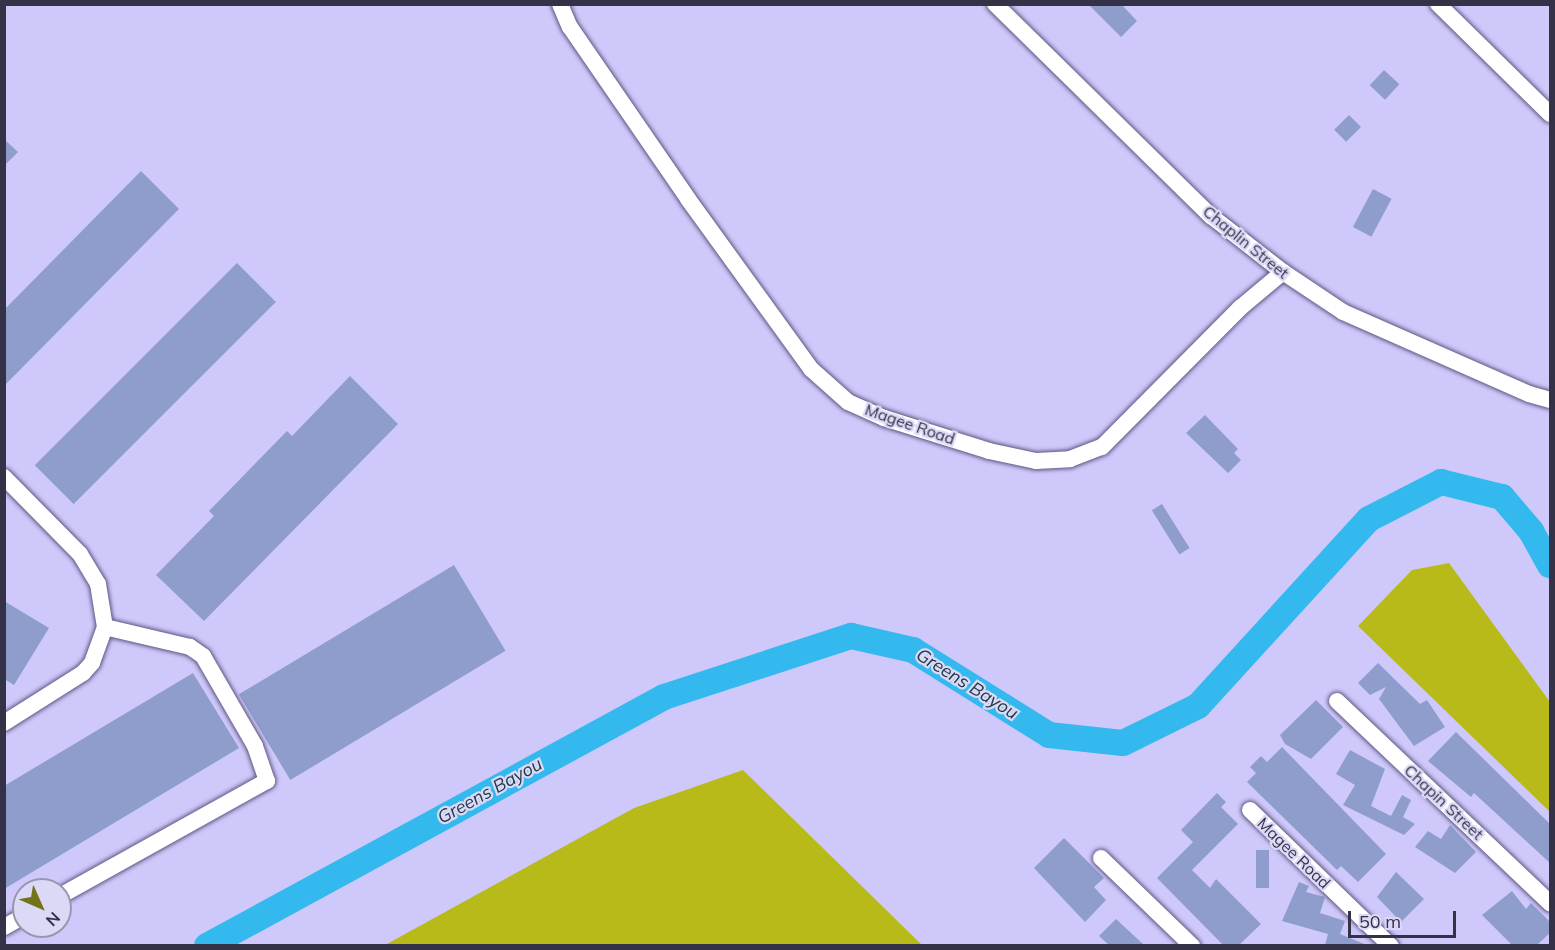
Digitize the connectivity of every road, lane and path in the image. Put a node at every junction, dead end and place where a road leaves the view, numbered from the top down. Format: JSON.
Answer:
{"nodes":[{"id":1,"x":560,"y":4,"type":"edge"},
{"id":2,"x":995,"y":4,"type":"edge"},
{"id":3,"x":1448,"y":8,"type":"edge"},
{"id":4,"x":1551,"y":114,"type":"edge"},
{"id":5,"x":1282,"y":272,"type":"junction"},
{"id":6,"x":1551,"y":400,"type":"edge"},
{"id":7,"x":4,"y":477,"type":"edge"},
{"id":8,"x":105,"y":627,"type":"junction"},
{"id":9,"x":1337,"y":701,"type":"dead end"},
{"id":10,"x":4,"y":723,"type":"edge"},
{"id":11,"x":1250,"y":810,"type":"dead end"},
{"id":12,"x":1101,"y":858,"type":"dead end"},
{"id":13,"x":72,"y":889,"type":"edge"},
{"id":14,"x":1551,"y":903,"type":"edge"},
{"id":15,"x":1192,"y":945,"type":"edge"},
{"id":16,"x":1391,"y":945,"type":"edge"}],
"edges":[{"from":1,"to":5,"type":"street","name":"Magee Road"},
{"from":2,"to":5,"type":"street","name":"Chaplin Street"},
{"from":3,"to":4,"type":"street"},
{"from":5,"to":6,"type":"street","name":"Chaplin Street"},
{"from":7,"to":8,"type":"street"},
{"from":8,"to":10,"type":"street"},
{"from":8,"to":13,"type":"street"},
{"from":9,"to":14,"type":"street","name":"Chapin Street"},
{"from":11,"to":16,"type":"street","name":"Magee Road"},
{"from":12,"to":15,"type":"street"}]}
